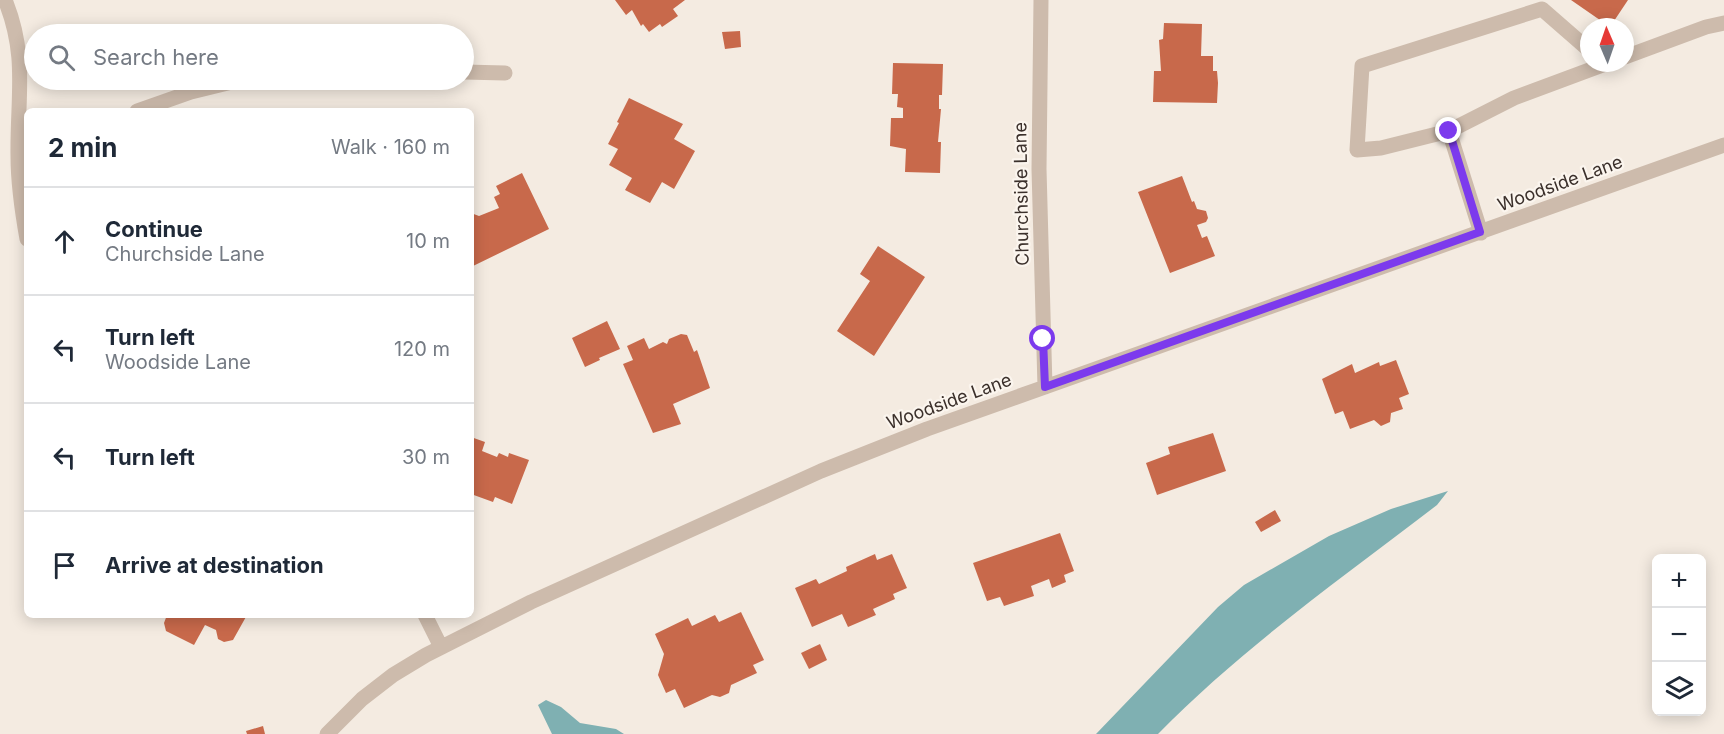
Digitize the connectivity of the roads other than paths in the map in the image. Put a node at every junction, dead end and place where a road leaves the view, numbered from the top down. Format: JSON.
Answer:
{"nodes":[{"id":1,"x":5,"y":0,"type":"edge"},
{"id":2,"x":1041,"y":0,"type":"edge"},
{"id":3,"x":1724,"y":23,"type":"edge"},
{"id":4,"x":1580,"y":42,"type":"edge"},
{"id":5,"x":1634,"y":54,"type":"edge"},
{"id":6,"x":474,"y":72,"type":"edge"},
{"id":7,"x":1582,"y":72,"type":"edge"},
{"id":8,"x":505,"y":73,"type":"dead end"},
{"id":9,"x":199,"y":90,"type":"edge"},
{"id":10,"x":146,"y":108,"type":"edge"},
{"id":11,"x":1449,"y":131,"type":"junction"},
{"id":12,"x":1724,"y":145,"type":"edge"},
{"id":13,"x":22,"y":154,"type":"edge"},
{"id":14,"x":24,"y":223,"type":"edge"},
{"id":15,"x":1480,"y":232,"type":"junction"},
{"id":16,"x":1045,"y":387,"type":"junction"},
{"id":17,"x":426,"y":618,"type":"edge"},
{"id":18,"x":441,"y":647,"type":"junction"},
{"id":19,"x":327,"y":734,"type":"edge"}],
"edges":[{"from":1,"to":13,"type":"street"},
{"from":2,"to":16,"type":"street","name":"Churchside Lane"},
{"from":3,"to":5,"type":"street"},
{"from":4,"to":11,"type":"street"},
{"from":6,"to":8,"type":"street"},
{"from":7,"to":11,"type":"street"},
{"from":9,"to":10,"type":"street"},
{"from":11,"to":15,"type":"street"},
{"from":12,"to":15,"type":"street","name":"Woodside Lane"},
{"from":13,"to":14,"type":"street"},
{"from":15,"to":16,"type":"street","name":"Woodside Lane"},
{"from":16,"to":18,"type":"street","name":"Woodside Lane"},
{"from":17,"to":18,"type":"street"},
{"from":18,"to":19,"type":"street","name":"Woodside Lane"}]}
